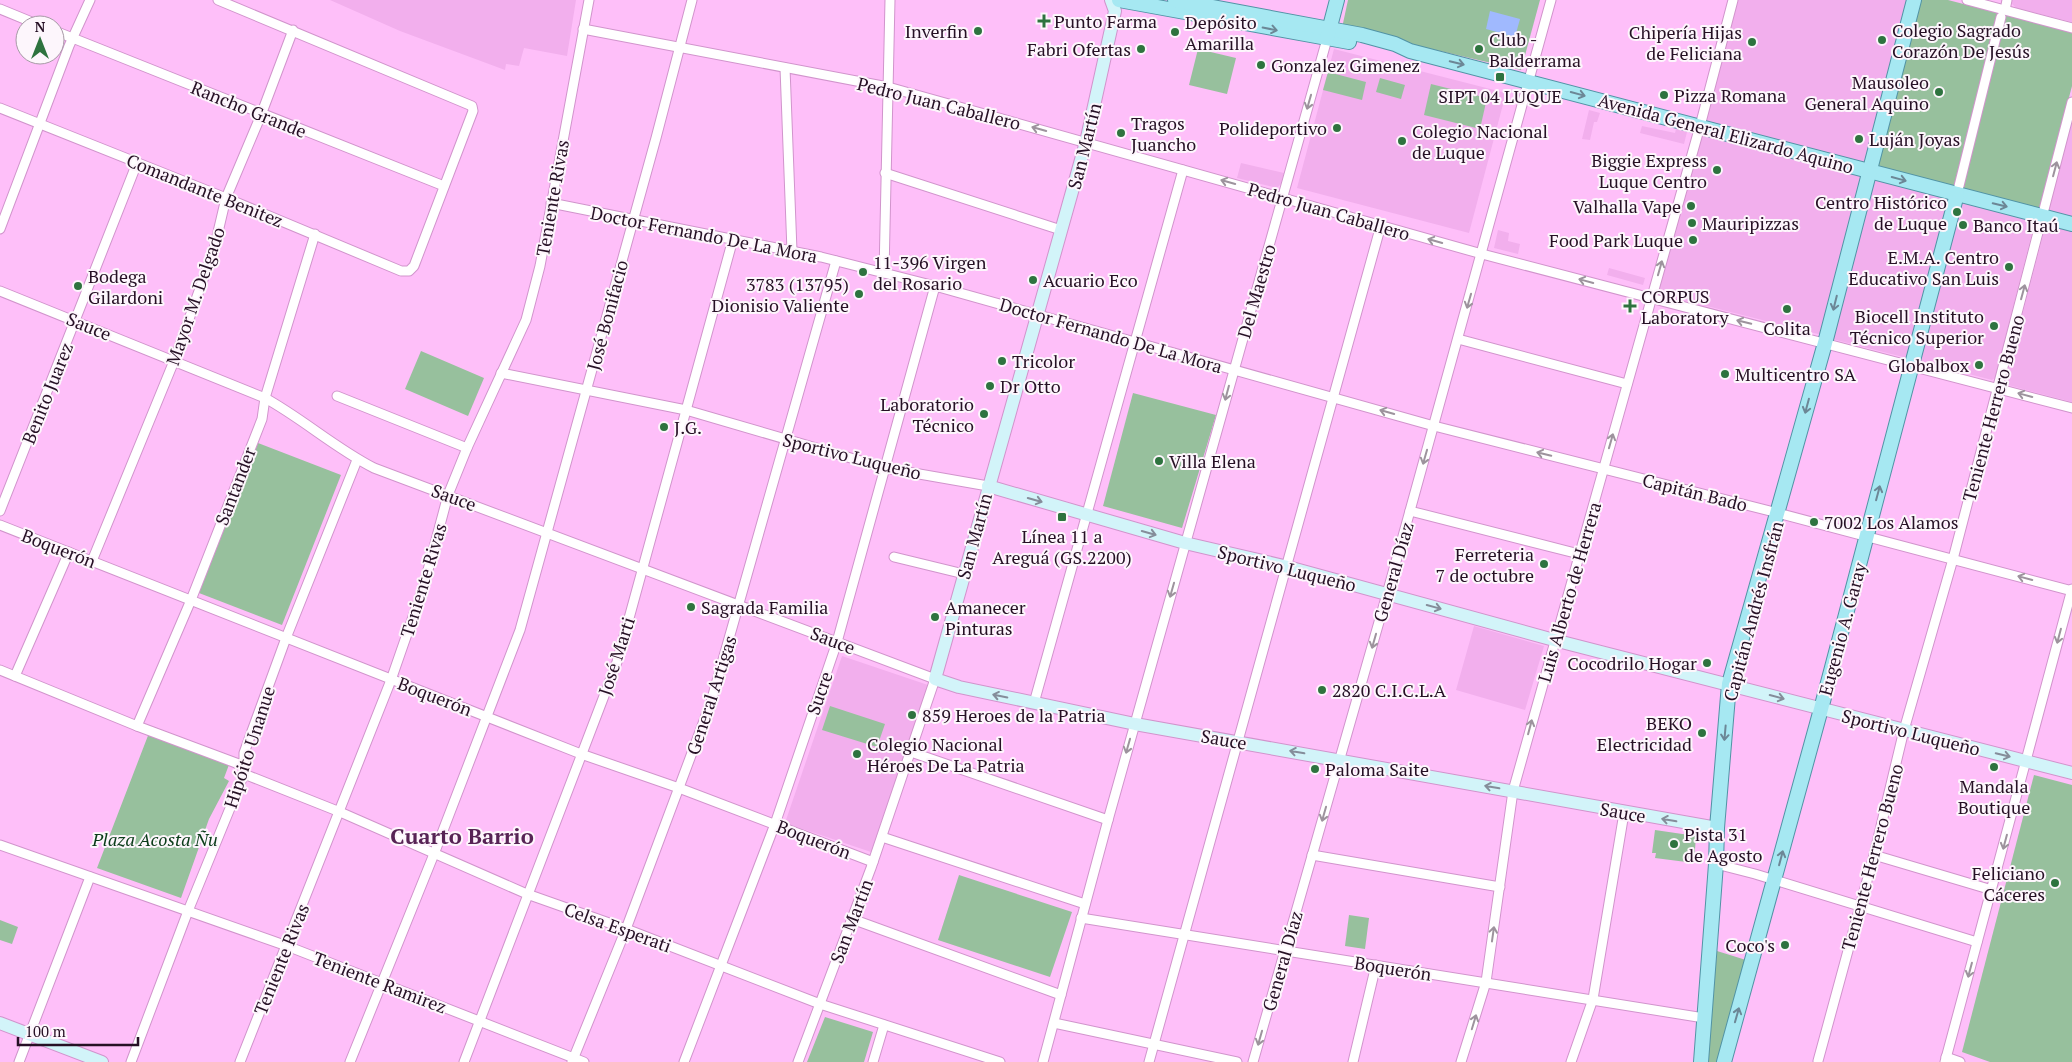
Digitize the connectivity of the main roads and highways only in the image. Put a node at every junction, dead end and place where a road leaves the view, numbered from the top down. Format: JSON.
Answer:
{"nodes":[{"id":1,"x":1119,"y":0,"type":"edge"},
{"id":2,"x":1175,"y":0,"type":"edge"},
{"id":3,"x":1337,"y":0,"type":"edge"},
{"id":4,"x":1914,"y":0,"type":"edge"},
{"id":5,"x":1328,"y":34,"type":"junction"},
{"id":6,"x":1869,"y":171,"type":"junction"},
{"id":7,"x":1957,"y":194,"type":"junction"},
{"id":8,"x":2072,"y":224,"type":"edge"},
{"id":9,"x":1701,"y":1062,"type":"edge"},
{"id":10,"x":1724,"y":1062,"type":"edge"}],
"edges":[{"from":1,"to":5,"type":"main road","name":"Avenida General Elizardo Aquino","one_way":true},
{"from":2,"to":5,"type":"main road","name":"Avenida General Elizardo Aquino"},
{"from":3,"to":5,"type":"main road"},
{"from":4,"to":6,"type":"main road","name":"Capitán Andrés Insfrán"},
{"from":5,"to":6,"type":"main road","name":"Avenida General Elizardo Aquino","one_way":true},
{"from":6,"to":7,"type":"main road","name":"Avenida General Elizardo Aquino","one_way":true},
{"from":6,"to":9,"type":"main road","name":"Capitán Andrés Insfrán","one_way":true},
{"from":7,"to":8,"type":"main road","name":"Avenida General Elizardo Aquino","one_way":true},
{"from":10,"to":7,"type":"main road","name":"Eugenio A. Garay","one_way":true}]}
